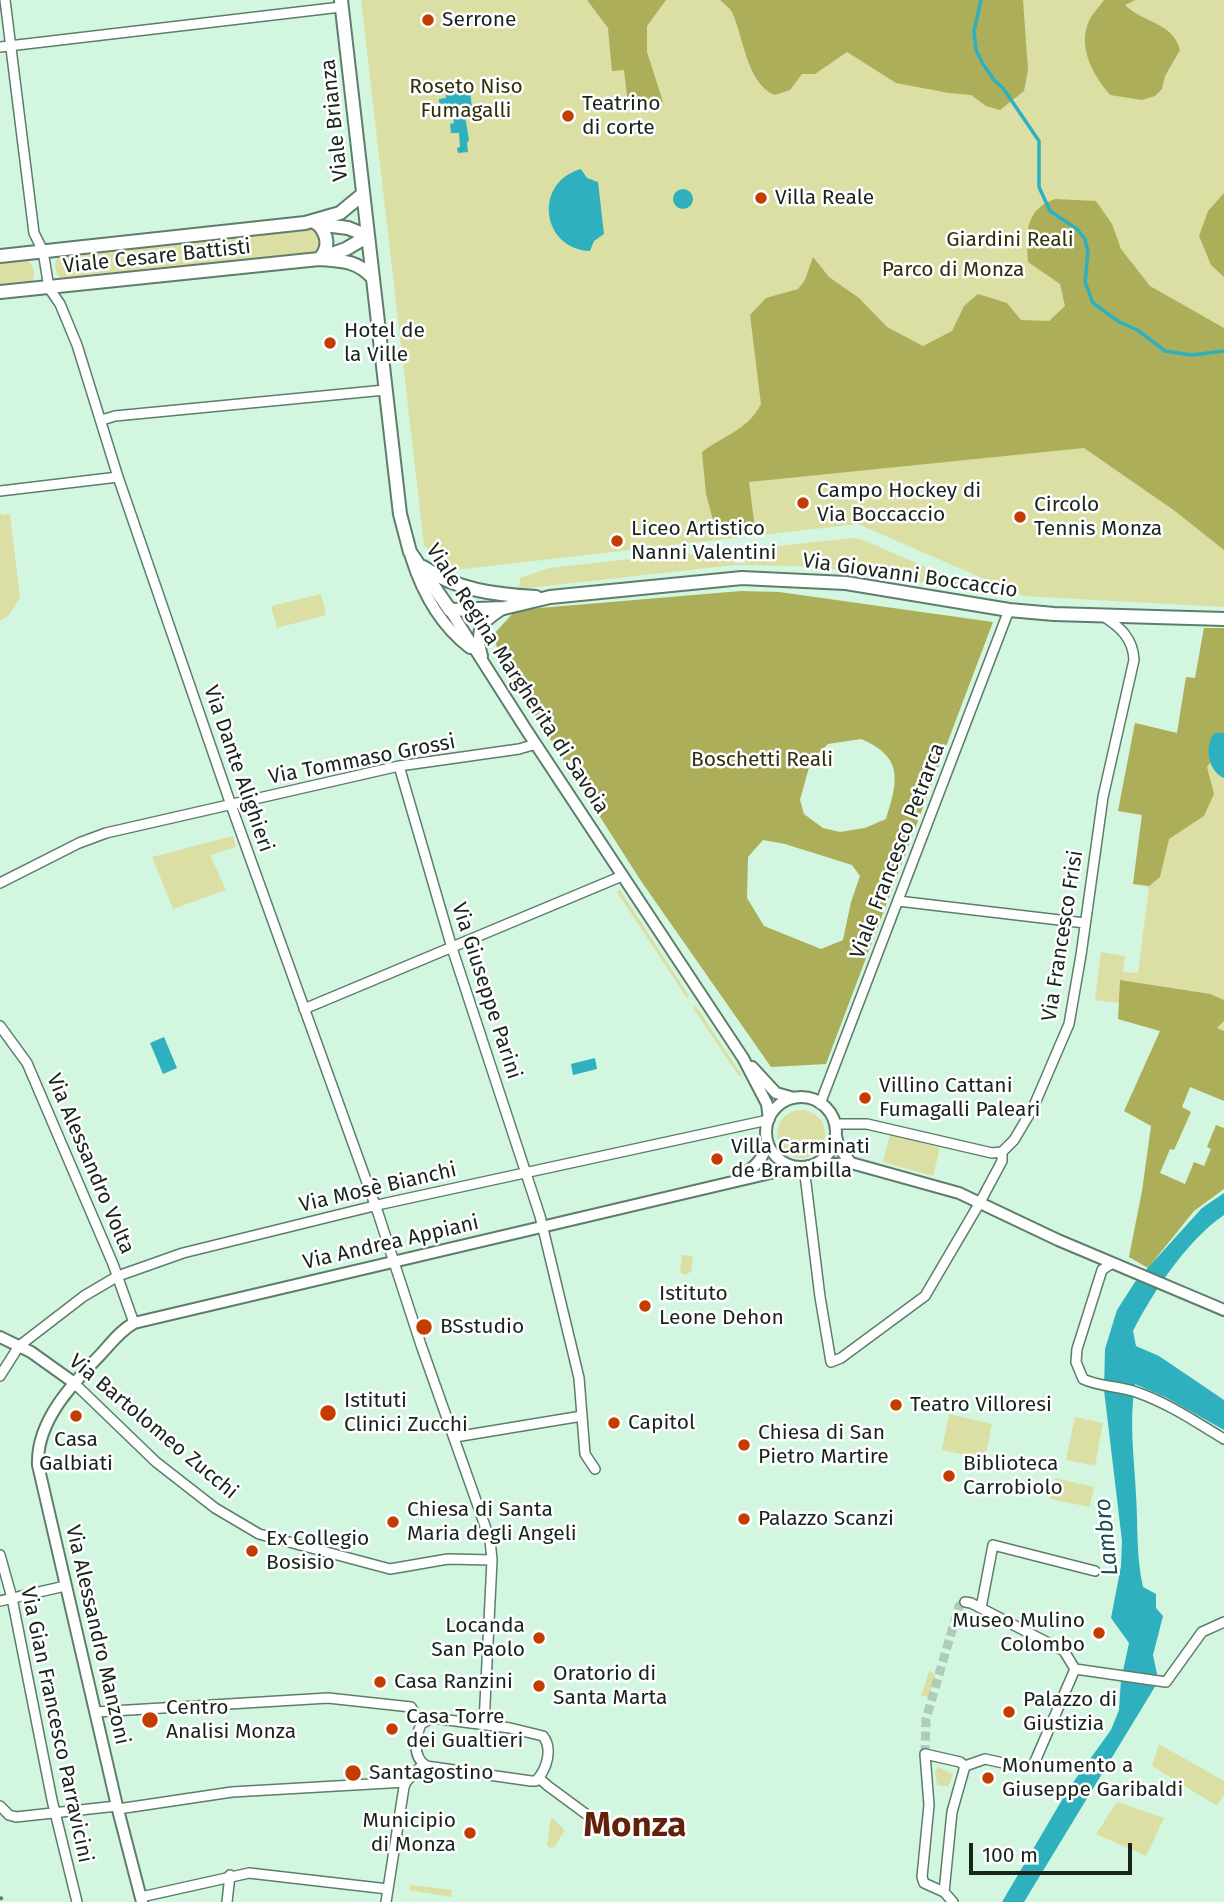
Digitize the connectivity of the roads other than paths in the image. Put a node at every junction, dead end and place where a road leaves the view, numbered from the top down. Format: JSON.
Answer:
{"nodes":[{"id":1,"x":5,"y":0,"type":"edge"},
{"id":2,"x":341,"y":3,"type":"edge"},
{"id":3,"x":10,"y":46,"type":"junction"},
{"id":4,"x":0,"y":47,"type":"edge"},
{"id":5,"x":363,"y":194,"type":"junction"},
{"id":6,"x":312,"y":223,"type":"junction"},
{"id":7,"x":368,"y":236,"type":"junction"},
{"id":8,"x":43,"y":251,"type":"junction"},
{"id":9,"x":0,"y":256,"type":"edge"},
{"id":10,"x":319,"y":259,"type":"junction"},
{"id":11,"x":372,"y":277,"type":"junction"},
{"id":12,"x":49,"y":288,"type":"junction"},
{"id":13,"x":0,"y":292,"type":"edge"},
{"id":14,"x":385,"y":390,"type":"junction"},
{"id":15,"x":102,"y":420,"type":"junction"},
{"id":16,"x":118,"y":477,"type":"junction"},
{"id":17,"x":0,"y":491,"type":"edge"},
{"id":18,"x":410,"y":552,"type":"junction"},
{"id":19,"x":494,"y":593,"type":"junction"},
{"id":20,"x":550,"y":597,"type":"junction"},
{"id":21,"x":504,"y":608,"type":"junction"},
{"id":22,"x":450,"y":610,"type":"junction"},
{"id":23,"x":1009,"y":610,"type":"junction"},
{"id":24,"x":1101,"y":615,"type":"junction"},
{"id":25,"x":1224,"y":619,"type":"edge"},
{"id":26,"x":475,"y":651,"type":"junction"},
{"id":27,"x":484,"y":665,"type":"junction"},
{"id":28,"x":536,"y":744,"type":"junction"},
{"id":29,"x":399,"y":766,"type":"junction"},
{"id":30,"x":231,"y":805,"type":"junction"},
{"id":31,"x":622,"y":876,"type":"junction"},
{"id":32,"x":0,"y":883,"type":"edge"},
{"id":33,"x":898,"y":901,"type":"junction"},
{"id":34,"x":1085,"y":923,"type":"junction"},
{"id":35,"x":452,"y":948,"type":"junction"},
{"id":36,"x":304,"y":1009,"type":"junction"},
{"id":37,"x":0,"y":1026,"type":"edge"},
{"id":38,"x":743,"y":1058,"type":"junction"},
{"id":39,"x":794,"y":1098,"type":"junction"},
{"id":40,"x":820,"y":1104,"type":"junction"},
{"id":41,"x":769,"y":1119,"type":"junction"},
{"id":42,"x":835,"y":1129,"type":"junction"},
{"id":43,"x":767,"y":1141,"type":"junction"},
{"id":44,"x":1002,"y":1152,"type":"junction"},
{"id":45,"x":851,"y":1163,"type":"junction"},
{"id":46,"x":803,"y":1167,"type":"junction"},
{"id":47,"x":527,"y":1174,"type":"junction"},
{"id":48,"x":739,"y":1179,"type":"junction"},
{"id":49,"x":979,"y":1204,"type":"junction"},
{"id":50,"x":375,"y":1206,"type":"junction"},
{"id":51,"x":543,"y":1226,"type":"junction"},
{"id":52,"x":394,"y":1262,"type":"junction"},
{"id":53,"x":1112,"y":1263,"type":"junction"},
{"id":54,"x":118,"y":1276,"type":"junction"},
{"id":55,"x":1224,"y":1310,"type":"edge"},
{"id":56,"x":134,"y":1323,"type":"junction"},
{"id":57,"x":0,"y":1337,"type":"edge"},
{"id":58,"x":19,"y":1346,"type":"junction"},
{"id":59,"x":0,"y":1376,"type":"edge"},
{"id":60,"x":73,"y":1382,"type":"junction"},
{"id":61,"x":582,"y":1416,"type":"junction"},
{"id":62,"x":455,"y":1437,"type":"junction"},
{"id":63,"x":1224,"y":1439,"type":"edge"},
{"id":64,"x":595,"y":1469,"type":"dead end"},
{"id":65,"x":0,"y":1556,"type":"edge"},
{"id":66,"x":492,"y":1560,"type":"junction"},
{"id":67,"x":1095,"y":1571,"type":"dead end"},
{"id":68,"x":65,"y":1586,"type":"junction"},
{"id":69,"x":12,"y":1598,"type":"junction"},
{"id":70,"x":0,"y":1601,"type":"edge"},
{"id":71,"x":965,"y":1602,"type":"dead end"},
{"id":72,"x":981,"y":1608,"type":"junction"},
{"id":73,"x":1224,"y":1622,"type":"edge"},
{"id":74,"x":1075,"y":1669,"type":"junction"},
{"id":75,"x":96,"y":1712,"type":"junction"},
{"id":76,"x":421,"y":1724,"type":"junction"},
{"id":77,"x":484,"y":1724,"type":"junction"},
{"id":78,"x":423,"y":1764,"type":"junction"},
{"id":79,"x":965,"y":1766,"type":"junction"},
{"id":80,"x":540,"y":1778,"type":"junction"},
{"id":81,"x":406,"y":1782,"type":"junction"},
{"id":82,"x":0,"y":1806,"type":"edge"},
{"id":83,"x":118,"y":1808,"type":"junction"},
{"id":84,"x":55,"y":1811,"type":"junction"},
{"id":85,"x":605,"y":1828,"type":"dead end"},
{"id":86,"x":230,"y":1875,"type":"junction"},
{"id":87,"x":388,"y":1889,"type":"junction"},
{"id":88,"x":944,"y":1892,"type":"junction"},
{"id":89,"x":142,"y":1900,"type":"edge"},
{"id":90,"x":78,"y":1902,"type":"edge"},
{"id":91,"x":227,"y":1902,"type":"edge"},
{"id":92,"x":386,"y":1902,"type":"edge"},
{"id":93,"x":954,"y":1902,"type":"edge"}],
"edges":[{"from":1,"to":3,"type":"street"},
{"from":2,"to":3,"type":"street"},
{"from":2,"to":5,"type":"main road","name":"Viale Brianza"},
{"from":3,"to":4,"type":"street"},
{"from":3,"to":8,"type":"street"},
{"from":5,"to":6,"type":"main road","name":"Viale Cesare Battisti"},
{"from":5,"to":7,"type":"main road","name":"Viale Brianza"},
{"from":6,"to":7,"type":"main road","name":"Viale Cesare Battisti"},
{"from":6,"to":8,"type":"main road","name":"Viale Cesare Battisti"},
{"from":6,"to":10,"type":"main road"},
{"from":7,"to":10,"type":"main road","name":"Viale Cesare Battisti"},
{"from":7,"to":11,"type":"main road","name":"Viale Regina Margherita di Savoia"},
{"from":8,"to":9,"type":"main road","name":"Viale Cesare Battisti"},
{"from":8,"to":12,"type":"street"},
{"from":10,"to":11,"type":"main road","name":"Viale Cesare Battisti"},
{"from":10,"to":12,"type":"main road","name":"Viale Cesare Battisti"},
{"from":11,"to":14,"type":"main road","name":"Viale Regina Margherita di Savoia"},
{"from":12,"to":13,"type":"main road","name":"Viale Cesare Battisti"},
{"from":12,"to":15,"type":"street","name":"Via Dante Alighieri"},
{"from":14,"to":15,"type":"street"},
{"from":14,"to":18,"type":"main road","name":"Viale Regina Margherita di Savoia"},
{"from":15,"to":16,"type":"street","name":"Via Dante Alighieri"},
{"from":16,"to":17,"type":"street"},
{"from":16,"to":30,"type":"street","name":"Via Dante Alighieri"},
{"from":18,"to":19,"type":"main road","name":"Via Giovanni Boccaccio"},
{"from":18,"to":22,"type":"main road","name":"Viale Regina Margherita di Savoia"},
{"from":18,"to":26,"type":"street"},
{"from":19,"to":20,"type":"main road","name":"Via Giovanni Boccaccio"},
{"from":19,"to":22,"type":"main road"},
{"from":20,"to":21,"type":"main road","name":"Via Giovanni Boccaccio"},
{"from":20,"to":23,"type":"main road","name":"Via Giovanni Boccaccio"},
{"from":21,"to":22,"type":"main road","name":"Via Giovanni Boccaccio"},
{"from":21,"to":27,"type":"street","name":"Via Giovanni Boccaccio"},
{"from":22,"to":26,"type":"street","name":"Viale Regina Margherita di Savoia"},
{"from":23,"to":24,"type":"main road","name":"Via Giovanni Boccaccio"},
{"from":23,"to":33,"type":"street","name":"Viale Francesco Petrarca"},
{"from":24,"to":25,"type":"main road","name":"Via Giovanni Boccaccio"},
{"from":24,"to":34,"type":"street","name":"Via Francesco Frisi"},
{"from":26,"to":27,"type":"street","name":"Viale Regina Margherita di Savoia"},
{"from":27,"to":28,"type":"street","name":"Viale Regina Margherita di Savoia"},
{"from":28,"to":29,"type":"street","name":"Via Tommaso Grossi"},
{"from":28,"to":31,"type":"street","name":"Viale Regina Margherita di Savoia"},
{"from":29,"to":30,"type":"street","name":"Via Tommaso Grossi"},
{"from":29,"to":35,"type":"street","name":"Via Giuseppe Parini"},
{"from":30,"to":32,"type":"street","name":"Via Tommaso Grossi"},
{"from":30,"to":36,"type":"street","name":"Via Dante Alighieri"},
{"from":31,"to":35,"type":"street"},
{"from":31,"to":38,"type":"street","name":"Viale Regina Margherita di Savoia"},
{"from":33,"to":34,"type":"street"},
{"from":33,"to":40,"type":"street","name":"Viale Francesco Petrarca"},
{"from":34,"to":44,"type":"street","name":"Via Francesco Frisi"},
{"from":35,"to":36,"type":"street"},
{"from":35,"to":47,"type":"street","name":"Via Giuseppe Parini"},
{"from":36,"to":50,"type":"street","name":"Via Dante Alighieri"},
{"from":37,"to":54,"type":"street","name":"Via Alessandro Volta"},
{"from":38,"to":39,"type":"street","name":"Viale Regina Margherita di Savoia"},
{"from":38,"to":41,"type":"street","name":"Viale Regina Margherita di Savoia"},
{"from":39,"to":40,"type":"street"},
{"from":39,"to":41,"type":"street"},
{"from":40,"to":42,"type":"street"},
{"from":41,"to":43,"type":"street"},
{"from":41,"to":47,"type":"street","name":"Via Mosè Bianchi"},
{"from":42,"to":44,"type":"street"},
{"from":42,"to":45,"type":"street"},
{"from":42,"to":46,"type":"street"},
{"from":43,"to":46,"type":"street"},
{"from":43,"to":48,"type":"street"},
{"from":44,"to":49,"type":"street","name":"Via Francesco Frisi"},
{"from":45,"to":46,"type":"street","name":"Via Andrea Appiani"},
{"from":45,"to":49,"type":"street","name":"Via Andrea Appiani"},
{"from":46,"to":48,"type":"street","name":"Via Andrea Appiani"},
{"from":46,"to":49,"type":"street","name":"Via Francesco Frisi"},
{"from":47,"to":50,"type":"street","name":"Via Mosè Bianchi"},
{"from":47,"to":51,"type":"street","name":"Via Giuseppe Parini"},
{"from":48,"to":51,"type":"street","name":"Via Andrea Appiani"},
{"from":49,"to":53,"type":"street","name":"Via Andrea Appiani"},
{"from":50,"to":52,"type":"street","name":"Via Dante Alighieri"},
{"from":50,"to":54,"type":"street","name":"Via Mosè Bianchi"},
{"from":51,"to":52,"type":"street","name":"Via Andrea Appiani"},
{"from":51,"to":61,"type":"street","name":"Via Giuseppe Parini"},
{"from":52,"to":56,"type":"street","name":"Via Andrea Appiani"},
{"from":52,"to":62,"type":"street","name":"Via Dante Alighieri"},
{"from":53,"to":55,"type":"street","name":"Via Andrea Appiani"},
{"from":53,"to":63,"type":"street"},
{"from":54,"to":56,"type":"street","name":"Via Alessandro Volta"},
{"from":54,"to":58,"type":"street","name":"Via Mosè Bianchi"},
{"from":56,"to":60,"type":"street","name":"Via Andrea Appiani"},
{"from":57,"to":58,"type":"street","name":"Via Bartolomeo Zucchi"},
{"from":58,"to":59,"type":"street"},
{"from":58,"to":60,"type":"street","name":"Via Bartolomeo Zucchi"},
{"from":60,"to":66,"type":"street","name":"Via Bartolomeo Zucchi"},
{"from":60,"to":68,"type":"street","name":"Via Alessandro Manzoni"},
{"from":61,"to":62,"type":"street"},
{"from":61,"to":64,"type":"street","name":"Via Giuseppe Parini"},
{"from":62,"to":66,"type":"street","name":"Via Dante Alighieri"},
{"from":65,"to":69,"type":"street","name":"Via Gian Francesco Parravicini"},
{"from":66,"to":77,"type":"street","name":"Via Dante Alighieri"},
{"from":67,"to":72,"type":"street"},
{"from":68,"to":69,"type":"street"},
{"from":68,"to":75,"type":"street","name":"Via Alessandro Manzoni"},
{"from":69,"to":70,"type":"street"},
{"from":69,"to":84,"type":"street","name":"Via Gian Francesco Parravicini"},
{"from":71,"to":72,"type":"street"},
{"from":72,"to":74,"type":"street"},
{"from":73,"to":74,"type":"street"},
{"from":74,"to":79,"type":"street"},
{"from":75,"to":76,"type":"street"},
{"from":75,"to":83,"type":"street","name":"Via Alessandro Manzoni"},
{"from":76,"to":77,"type":"street"},
{"from":76,"to":78,"type":"street"},
{"from":77,"to":80,"type":"street"},
{"from":78,"to":80,"type":"street"},
{"from":78,"to":81,"type":"street"},
{"from":79,"to":88,"type":"street"},
{"from":79,"to":88,"type":"street"},
{"from":80,"to":85,"type":"street"},
{"from":81,"to":83,"type":"street"},
{"from":81,"to":87,"type":"street"},
{"from":82,"to":84,"type":"street"},
{"from":83,"to":84,"type":"street"},
{"from":83,"to":89,"type":"street","name":"Via Alessandro Manzoni"},
{"from":84,"to":90,"type":"street","name":"Via Gian Francesco Parravicini"},
{"from":86,"to":87,"type":"street"},
{"from":86,"to":89,"type":"street"},
{"from":86,"to":91,"type":"street"},
{"from":87,"to":92,"type":"street"},
{"from":88,"to":93,"type":"street"}]}
